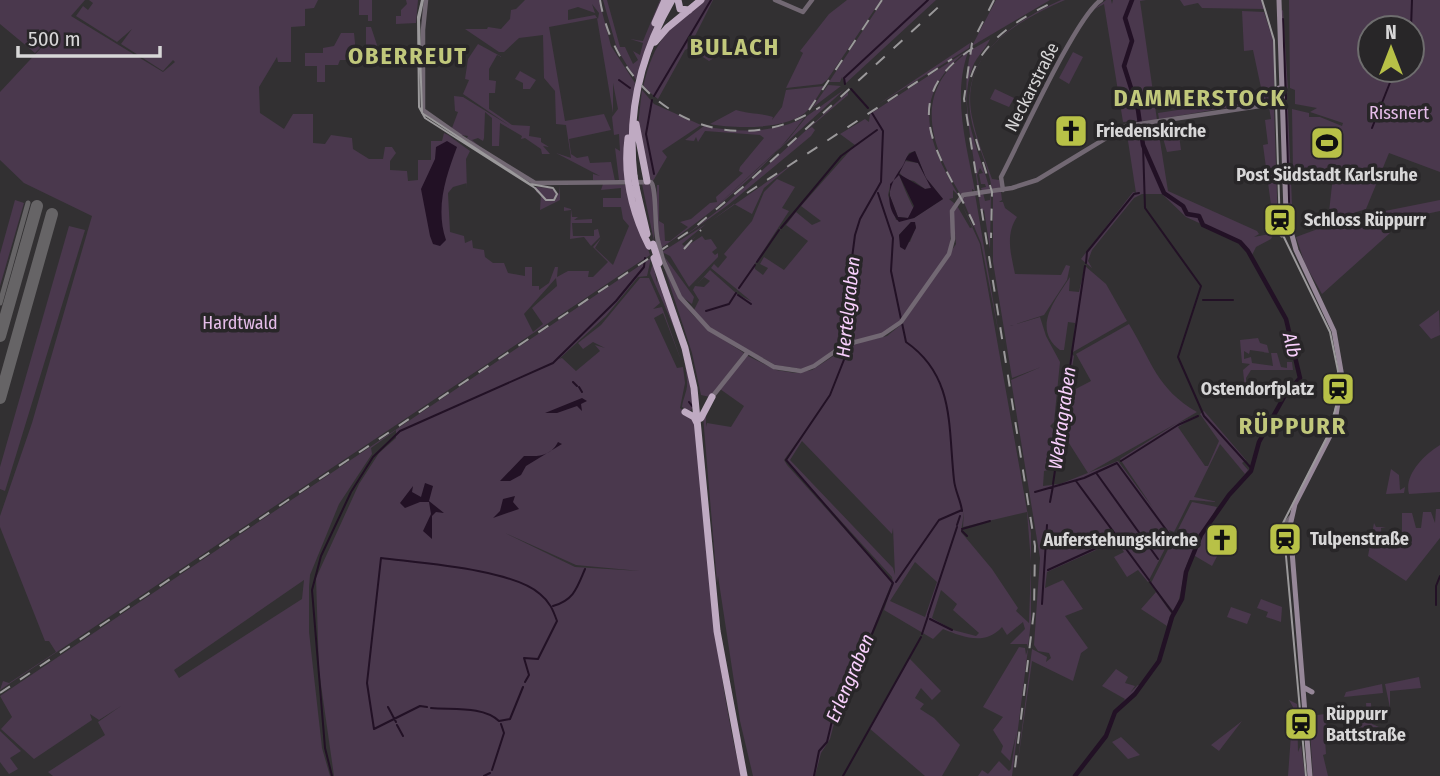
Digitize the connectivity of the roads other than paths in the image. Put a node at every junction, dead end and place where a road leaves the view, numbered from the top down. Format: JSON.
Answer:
{"nodes":[{"id":1,"x":426,"y":0,"type":"edge"},
{"id":2,"x":665,"y":0,"type":"edge"},
{"id":3,"x":675,"y":0,"type":"edge"},
{"id":4,"x":700,"y":0,"type":"edge"},
{"id":5,"x":775,"y":0,"type":"edge"},
{"id":6,"x":813,"y":0,"type":"edge"},
{"id":7,"x":1101,"y":0,"type":"edge"},
{"id":8,"x":1278,"y":0,"type":"edge"},
{"id":9,"x":655,"y":42,"type":"junction"},
{"id":10,"x":643,"y":64,"type":"junction"},
{"id":11,"x":1280,"y":103,"type":"junction"},
{"id":12,"x":634,"y":124,"type":"junction"},
{"id":13,"x":650,"y":182,"type":"junction"},
{"id":14,"x":634,"y":185,"type":"junction"},
{"id":15,"x":1003,"y":190,"type":"junction"},
{"id":16,"x":1286,"y":234,"type":"junction"},
{"id":17,"x":653,"y":244,"type":"junction"},
{"id":18,"x":660,"y":262,"type":"junction"},
{"id":19,"x":747,"y":352,"type":"junction"},
{"id":20,"x":698,"y":393,"type":"junction"},
{"id":21,"x":712,"y":397,"type":"junction"},
{"id":22,"x":700,"y":422,"type":"junction"},
{"id":23,"x":1296,"y":502,"type":"junction"},
{"id":24,"x":1287,"y":526,"type":"junction"},
{"id":25,"x":1301,"y":669,"type":"junction"},
{"id":26,"x":1303,"y":687,"type":"junction"},
{"id":27,"x":1312,"y":692,"type":"dead end"},
{"id":28,"x":1305,"y":718,"type":"junction"},
{"id":29,"x":746,"y":776,"type":"edge"},
{"id":30,"x":1310,"y":776,"type":"edge"}],
"edges":[{"from":1,"to":14,"type":"street"},
{"from":2,"to":10,"type":"highway"},
{"from":3,"to":4,"type":"highway"},
{"from":3,"to":9,"type":"highway"},
{"from":3,"to":10,"type":"highway"},
{"from":4,"to":9,"type":"highway"},
{"from":5,"to":6,"type":"street"},
{"from":7,"to":15,"type":"street","name":"Neckarstraße"},
{"from":8,"to":11,"type":"main road"},
{"from":8,"to":11,"type":"main road"},
{"from":9,"to":12,"type":"highway"},
{"from":10,"to":12,"type":"highway"},
{"from":11,"to":15,"type":"street"},
{"from":11,"to":16,"type":"main road"},
{"from":11,"to":16,"type":"main road"},
{"from":12,"to":13,"type":"highway"},
{"from":12,"to":14,"type":"highway","bridge":true},
{"from":12,"to":14,"type":"highway"},
{"from":13,"to":14,"type":"street"},
{"from":13,"to":17,"type":"street"},
{"from":14,"to":17,"type":"highway"},
{"from":15,"to":19,"type":"street"},
{"from":16,"to":23,"type":"main road"},
{"from":17,"to":18,"type":"highway","bridge":true},
{"from":18,"to":19,"type":"street"},
{"from":18,"to":20,"type":"highway"},
{"from":18,"to":22,"type":"highway"},
{"from":19,"to":21,"type":"street"},
{"from":20,"to":21,"type":"highway"},
{"from":20,"to":22,"type":"highway"},
{"from":21,"to":22,"type":"highway"},
{"from":22,"to":29,"type":"highway"},
{"from":23,"to":24,"type":"main road"},
{"from":23,"to":24,"type":"main road"},
{"from":24,"to":25,"type":"main road"},
{"from":25,"to":26,"type":"main road"},
{"from":25,"to":28,"type":"main road"},
{"from":26,"to":27,"type":"main road"},
{"from":26,"to":28,"type":"main road"},
{"from":28,"to":30,"type":"main road"}]}
